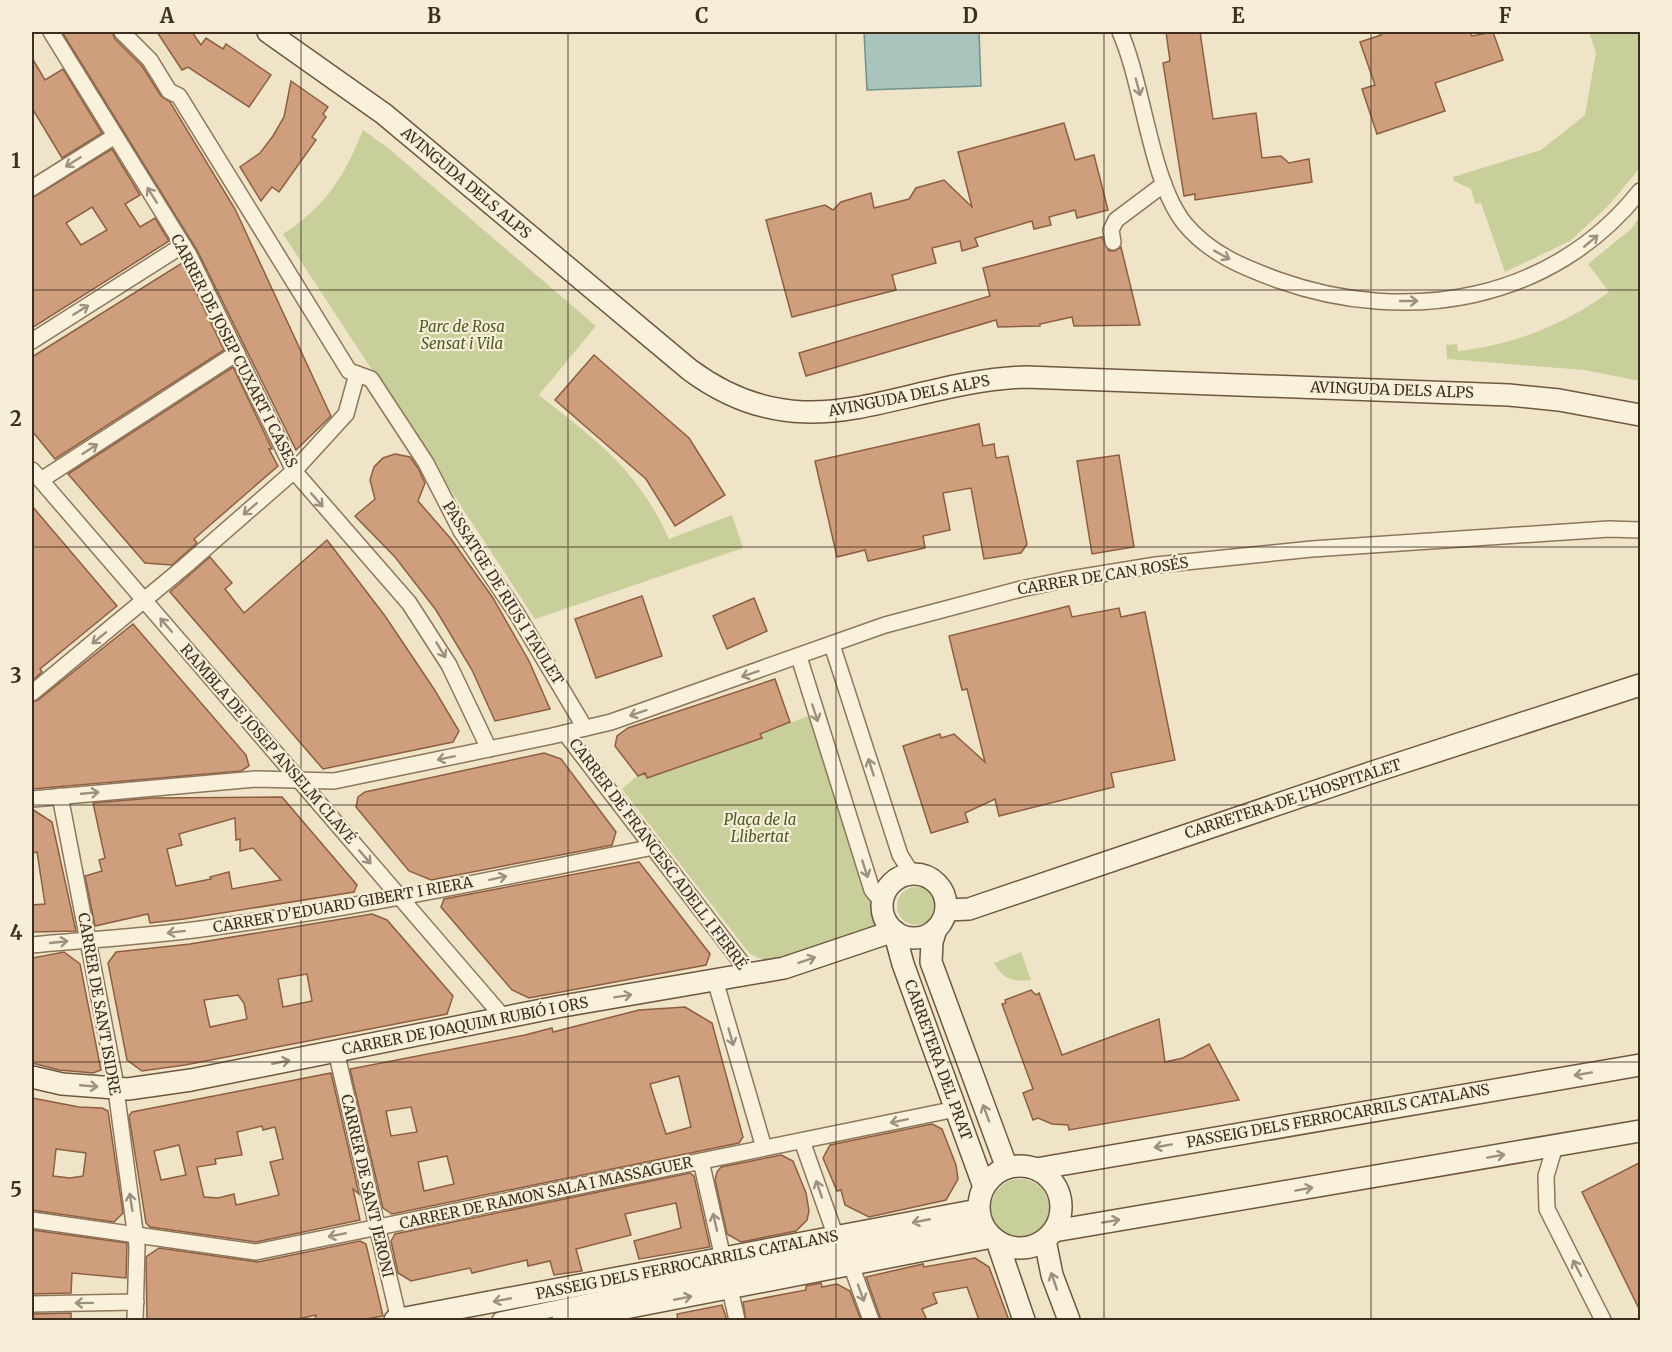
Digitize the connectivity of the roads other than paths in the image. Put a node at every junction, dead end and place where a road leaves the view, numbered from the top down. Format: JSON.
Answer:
{"nodes":[{"id":1,"x":51,"y":32,"type":"edge"},
{"id":2,"x":122,"y":32,"type":"edge"},
{"id":3,"x":268,"y":32,"type":"edge"},
{"id":4,"x":1120,"y":32,"type":"edge"},
{"id":5,"x":115,"y":136,"type":"junction"},
{"id":6,"x":1164,"y":184,"type":"junction"},
{"id":7,"x":32,"y":188,"type":"edge"},
{"id":8,"x":1641,"y":191,"type":"edge"},
{"id":9,"x":1113,"y":242,"type":"dead end"},
{"id":10,"x":183,"y":244,"type":"junction"},
{"id":11,"x":32,"y":341,"type":"edge"},
{"id":12,"x":237,"y":353,"type":"junction"},
{"id":13,"x":357,"y":374,"type":"junction"},
{"id":14,"x":1641,"y":415,"type":"edge"},
{"id":15,"x":294,"y":471,"type":"junction"},
{"id":16,"x":36,"y":475,"type":"edge"},
{"id":17,"x":1641,"y":530,"type":"edge"},
{"id":18,"x":144,"y":600,"type":"junction"},
{"id":19,"x":832,"y":645,"type":"junction"},
{"id":20,"x":799,"y":657,"type":"junction"},
{"id":21,"x":1641,"y":685,"type":"edge"},
{"id":22,"x":32,"y":693,"type":"edge"},
{"id":23,"x":585,"y":728,"type":"junction"},
{"id":24,"x":565,"y":733,"type":"junction"},
{"id":25,"x":489,"y":749,"type":"junction"},
{"id":26,"x":300,"y":781,"type":"junction"},
{"id":27,"x":60,"y":796,"type":"junction"},
{"id":28,"x":32,"y":799,"type":"edge"},
{"id":29,"x":653,"y":846,"type":"junction"},
{"id":30,"x":912,"y":874,"type":"junction"},
{"id":31,"x":400,"y":897,"type":"junction"},
{"id":32,"x":882,"y":902,"type":"junction"},
{"id":33,"x":946,"y":910,"type":"junction"},
{"id":34,"x":936,"y":929,"type":"junction"},
{"id":35,"x":894,"y":931,"type":"junction"},
{"id":36,"x":87,"y":940,"type":"junction"},
{"id":37,"x":32,"y":945,"type":"edge"},
{"id":38,"x":751,"y":975,"type":"junction"},
{"id":39,"x":715,"y":981,"type":"junction"},
{"id":40,"x":504,"y":1018,"type":"junction"},
{"id":41,"x":336,"y":1051,"type":"junction"},
{"id":42,"x":1641,"y":1065,"type":"edge"},
{"id":43,"x":32,"y":1077,"type":"edge"},
{"id":44,"x":115,"y":1088,"type":"junction"},
{"id":45,"x":956,"y":1109,"type":"junction"},
{"id":46,"x":1641,"y":1131,"type":"edge"},
{"id":47,"x":802,"y":1141,"type":"junction"},
{"id":48,"x":1555,"y":1146,"type":"junction"},
{"id":49,"x":764,"y":1148,"type":"junction"},
{"id":50,"x":701,"y":1161,"type":"junction"},
{"id":51,"x":1007,"y":1168,"type":"junction"},
{"id":52,"x":1036,"y":1169,"type":"junction"},
{"id":53,"x":984,"y":1187,"type":"junction"},
{"id":54,"x":975,"y":1218,"type":"junction"},
{"id":55,"x":32,"y":1220,"type":"edge"},
{"id":56,"x":377,"y":1227,"type":"junction"},
{"id":57,"x":136,"y":1235,"type":"junction"},
{"id":58,"x":1049,"y":1235,"type":"junction"},
{"id":59,"x":836,"y":1237,"type":"junction"},
{"id":60,"x":994,"y":1239,"type":"junction"},
{"id":61,"x":851,"y":1266,"type":"junction"},
{"id":62,"x":726,"y":1273,"type":"junction"},
{"id":63,"x":136,"y":1302,"type":"junction"},
{"id":64,"x":32,"y":1304,"type":"edge"},
{"id":65,"x":135,"y":1320,"type":"edge"},
{"id":66,"x":397,"y":1320,"type":"edge"},
{"id":67,"x":500,"y":1320,"type":"edge"},
{"id":68,"x":568,"y":1320,"type":"edge"},
{"id":69,"x":737,"y":1320,"type":"edge"},
{"id":70,"x":871,"y":1320,"type":"edge"},
{"id":71,"x":1024,"y":1320,"type":"edge"},
{"id":72,"x":1069,"y":1320,"type":"edge"},
{"id":73,"x":1603,"y":1320,"type":"edge"}],
"edges":[{"from":1,"to":5,"type":"street","name":"CARRER DE JOSEP CUXART I CASES"},
{"from":2,"to":13,"type":"street","name":"PASSATGE DE RIUS I TAULET"},
{"from":3,"to":14,"type":"street","name":"AVINGUDA DELS ALPS"},
{"from":4,"to":6,"type":"street","one_way":true},
{"from":5,"to":7,"type":"street","one_way":true},
{"from":10,"to":5,"type":"street","name":"CARRER DE JOSEP CUXART I CASES","one_way":true},
{"from":6,"to":8,"type":"street","one_way":true},
{"from":6,"to":9,"type":"street"},
{"from":11,"to":10,"type":"street","one_way":true},
{"from":10,"to":12,"type":"street","name":"CARRER DE JOSEP CUXART I CASES"},
{"from":12,"to":15,"type":"street","name":"CARRER DE JOSEP CUXART I CASES"},
{"from":16,"to":12,"type":"street","one_way":true},
{"from":13,"to":15,"type":"street"},
{"from":13,"to":23,"type":"street","name":"PASSATGE DE RIUS I TAULET"},
{"from":15,"to":18,"type":"street","one_way":true},
{"from":15,"to":25,"type":"street","name":"CARRER DE JOSEP CUXART I CASES","one_way":true},
{"from":16,"to":18,"type":"street","name":"RAMBLA DE JOSEP ANSELM CLAVÉ"},
{"from":17,"to":19,"type":"street","name":"CARRER DE CAN ROSÉS"},
{"from":18,"to":22,"type":"street","one_way":true},
{"from":26,"to":18,"type":"street","name":"RAMBLA DE JOSEP ANSELM CLAVÉ","one_way":true},
{"from":19,"to":20,"type":"street","name":"CARRER DE CAN ROSÉS"},
{"from":30,"to":19,"type":"street","one_way":true},
{"from":20,"to":23,"type":"street","name":"CARRER DE CAN ROSÉS","one_way":true},
{"from":20,"to":32,"type":"street","one_way":true},
{"from":21,"to":33,"type":"street","name":"CARRETERA DE L'HOSPITALET"},
{"from":23,"to":24,"type":"street","name":"CARRER DE CAN ROSÉS"},
{"from":24,"to":25,"type":"street","name":"CARRER DE CAN ROSÉS"},
{"from":24,"to":29,"type":"street","name":"CARRER DE FRANCESC ADELL I FERRÉ"},
{"from":25,"to":26,"type":"street","name":"CARRER DE CAN ROSÉS","one_way":true},
{"from":27,"to":26,"type":"street","name":"CARRER DE CAN ROSÉS","one_way":true},
{"from":26,"to":31,"type":"street","name":"RAMBLA DE JOSEP ANSELM CLAVÉ","one_way":true},
{"from":27,"to":28,"type":"street","name":"CARRER DE CAN ROSÉS"},
{"from":27,"to":36,"type":"street","name":"CARRER DE SANT ISIDRE"},
{"from":31,"to":29,"type":"street","name":"CARRER D'EDUARD GIBERT I RIERA","one_way":true},
{"from":29,"to":38,"type":"street","name":"CARRER DE FRANCESC ADELL I FERRÉ"},
{"from":30,"to":32,"type":"street"},
{"from":30,"to":33,"type":"street"},
{"from":31,"to":36,"type":"street","name":"CARRER D'EDUARD GIBERT I RIERA","one_way":true},
{"from":31,"to":40,"type":"street","name":"RAMBLA DE JOSEP ANSELM CLAVÉ"},
{"from":32,"to":35,"type":"street"},
{"from":33,"to":34,"type":"street"},
{"from":34,"to":35,"type":"street"},
{"from":51,"to":34,"type":"street","name":"CARRETERA DEL PRAT","one_way":true},
{"from":38,"to":35,"type":"street","name":"CARRER DE JOAQUIM RUBIÓ I ORS","one_way":true},
{"from":35,"to":45,"type":"street","name":"CARRETERA DEL PRAT"},
{"from":37,"to":36,"type":"street","name":"CARRER D'EDUARD GIBERT I RIERA","one_way":true},
{"from":36,"to":44,"type":"street","name":"CARRER DE SANT ISIDRE"},
{"from":38,"to":39,"type":"street","name":"CARRER DE JOAQUIM RUBIÓ I ORS"},
{"from":40,"to":39,"type":"street","name":"CARRER DE JOAQUIM RUBIÓ I ORS","one_way":true},
{"from":39,"to":49,"type":"street","one_way":true},
{"from":40,"to":41,"type":"street","name":"CARRER DE JOAQUIM RUBIÓ I ORS"},
{"from":44,"to":41,"type":"street","name":"CARRER DE JOAQUIM RUBIÓ I ORS","one_way":true},
{"from":41,"to":56,"type":"street","name":"CARRER DE SANT JERONI"},
{"from":42,"to":52,"type":"street","name":"PASSEIG DELS FERROCARRILS CATALANS","one_way":true},
{"from":43,"to":44,"type":"street","name":"CARRER DE JOAQUIM RUBIÓ I ORS","one_way":true},
{"from":57,"to":44,"type":"street","name":"CARRER DE SANT ISIDRE","one_way":true},
{"from":45,"to":47,"type":"street","name":"CARRER DE RAMON SALA I MASSAGUER","one_way":true},
{"from":45,"to":53,"type":"street","name":"CARRETERA DEL PRAT"},
{"from":46,"to":48,"type":"street"},
{"from":47,"to":49,"type":"street","name":"CARRER DE RAMON SALA I MASSAGUER"},
{"from":59,"to":47,"type":"street","one_way":true},
{"from":58,"to":48,"type":"street","one_way":true},
{"from":73,"to":48,"type":"street","one_way":true},
{"from":49,"to":50,"type":"street","name":"CARRER DE RAMON SALA I MASSAGUER"},
{"from":50,"to":56,"type":"street","name":"CARRER DE RAMON SALA I MASSAGUER"},
{"from":62,"to":50,"type":"street","one_way":true},
{"from":51,"to":52,"type":"street"},
{"from":51,"to":53,"type":"street"},
{"from":52,"to":58,"type":"street"},
{"from":53,"to":54,"type":"street"},
{"from":54,"to":59,"type":"street","name":"PASSEIG DELS FERROCARRILS CATALANS","one_way":true},
{"from":54,"to":60,"type":"street"},
{"from":54,"to":62,"type":"street","name":"PASSEIG DELS FERROCARRILS CATALANS"},
{"from":55,"to":57,"type":"street","name":"CARRER DE RAMON SALA I MASSAGUER"},
{"from":56,"to":57,"type":"street","name":"CARRER DE RAMON SALA I MASSAGUER","one_way":true},
{"from":56,"to":66,"type":"street","name":"CARRER DE SANT JERONI"},
{"from":57,"to":63,"type":"street","name":"CARRER DE SANT ISIDRE"},
{"from":58,"to":60,"type":"street"},
{"from":72,"to":58,"type":"street","one_way":true},
{"from":59,"to":62,"type":"street","name":"PASSEIG DELS FERROCARRILS CATALANS"},
{"from":60,"to":61,"type":"street","name":"PASSEIG DELS FERROCARRILS CATALANS"},
{"from":60,"to":71,"type":"street"},
{"from":61,"to":62,"type":"street","name":"PASSEIG DELS FERROCARRILS CATALANS"},
{"from":61,"to":70,"type":"street","one_way":true},
{"from":62,"to":66,"type":"street","name":"PASSEIG DELS FERROCARRILS CATALANS","one_way":true},
{"from":62,"to":67,"type":"street","name":"PASSEIG DELS FERROCARRILS CATALANS"},
{"from":68,"to":62,"type":"street","name":"PASSEIG DELS FERROCARRILS CATALANS","one_way":true},
{"from":62,"to":69,"type":"street"},
{"from":63,"to":64,"type":"street","one_way":true},
{"from":63,"to":65,"type":"street","name":"CARRER DE SANT ISIDRE"}]}
